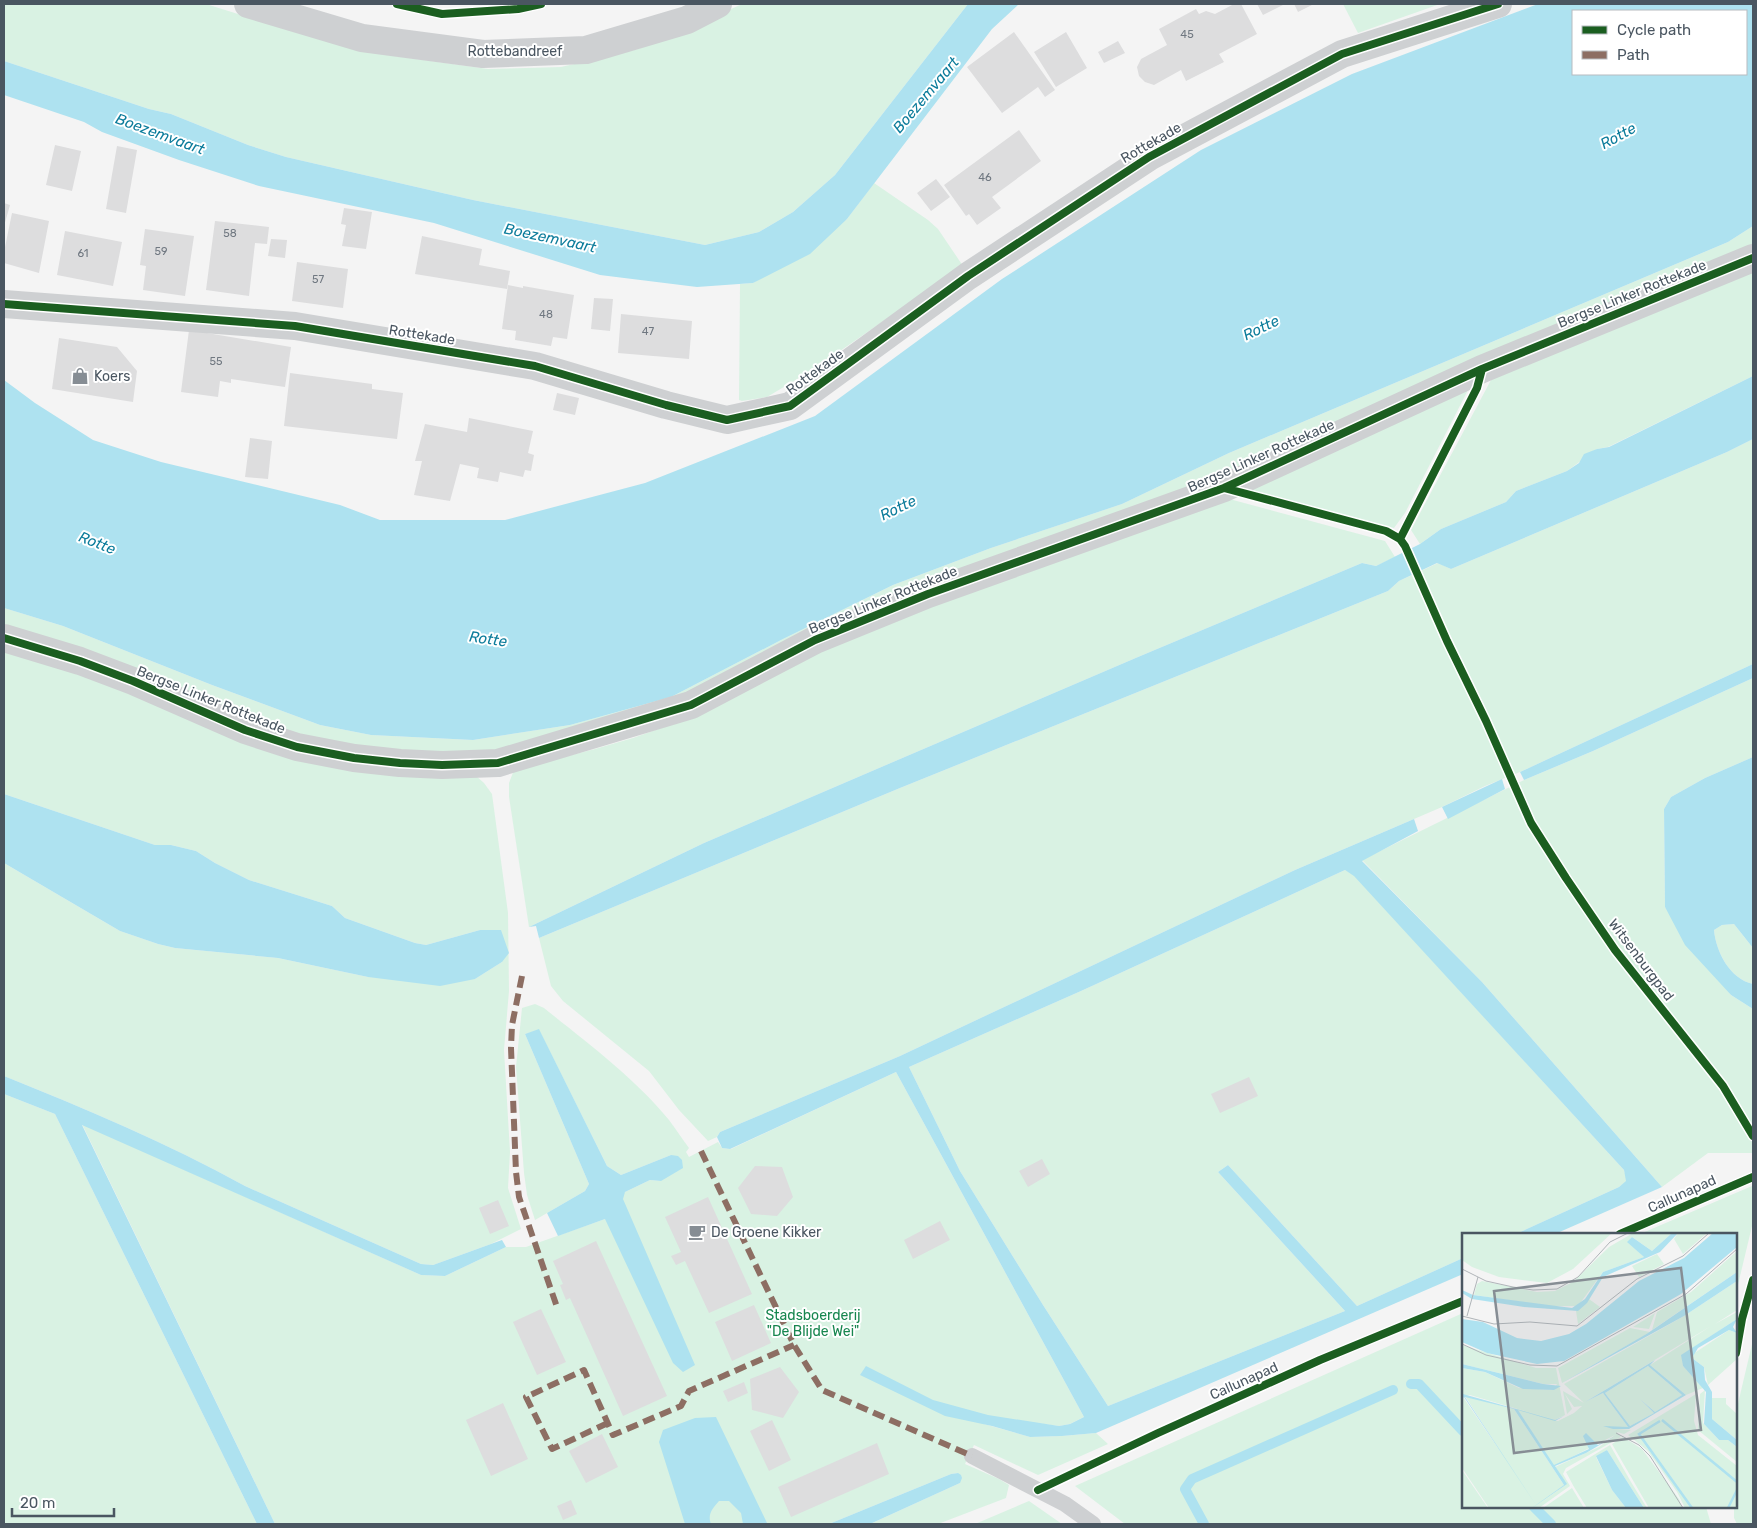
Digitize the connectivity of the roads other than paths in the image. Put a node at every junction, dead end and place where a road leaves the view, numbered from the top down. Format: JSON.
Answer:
{"nodes":[{"id":1,"x":248,"y":4,"type":"edge"},
{"id":2,"x":718,"y":4,"type":"edge"},
{"id":3,"x":1498,"y":4,"type":"edge"},
{"id":4,"x":1753,"y":258,"type":"edge"},
{"id":5,"x":4,"y":304,"type":"edge"},
{"id":6,"x":4,"y":638,"type":"edge"},
{"id":7,"x":972,"y":1456,"type":"dead end"},
{"id":8,"x":1093,"y":1524,"type":"edge"}],
"edges":[{"from":1,"to":2,"type":"street","name":"Rottebandreef"},
{"from":3,"to":5,"type":"street","name":"Rottekade"},
{"from":4,"to":6,"type":"street","name":"Bergse Linker Rottekade"},
{"from":7,"to":8,"type":"lane"}]}
